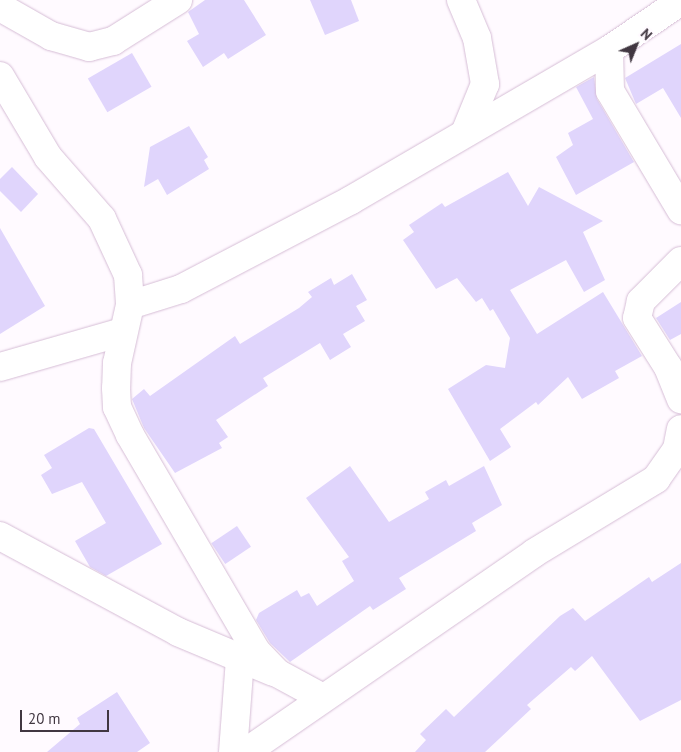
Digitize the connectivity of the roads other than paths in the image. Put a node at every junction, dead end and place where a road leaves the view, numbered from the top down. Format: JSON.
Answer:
{"nodes":[{"id":1,"x":178,"y":0,"type":"edge"},
{"id":2,"x":461,"y":0,"type":"edge"},
{"id":3,"x":681,"y":1,"type":"edge"},
{"id":4,"x":0,"y":7,"type":"edge"},
{"id":5,"x":609,"y":50,"type":"junction"},
{"id":6,"x":0,"y":76,"type":"edge"},
{"id":7,"x":465,"y":133,"type":"junction"},
{"id":8,"x":681,"y":210,"type":"edge"},
{"id":9,"x":681,"y":261,"type":"edge"},
{"id":10,"x":130,"y":306,"type":"junction"},
{"id":11,"x":122,"y":332,"type":"junction"},
{"id":12,"x":0,"y":367,"type":"edge"},
{"id":13,"x":681,"y":399,"type":"edge"},
{"id":14,"x":681,"y":429,"type":"edge"},
{"id":15,"x":0,"y":536,"type":"edge"},
{"id":16,"x":240,"y":659,"type":"junction"},
{"id":17,"x":277,"y":673,"type":"junction"},
{"id":18,"x":323,"y":698,"type":"junction"},
{"id":19,"x":233,"y":752,"type":"edge"},
{"id":20,"x":246,"y":752,"type":"edge"}],
"edges":[{"from":1,"to":4,"type":"street"},
{"from":2,"to":7,"type":"street"},
{"from":3,"to":5,"type":"street"},
{"from":5,"to":7,"type":"street"},
{"from":5,"to":8,"type":"street"},
{"from":6,"to":10,"type":"street"},
{"from":7,"to":10,"type":"street"},
{"from":9,"to":13,"type":"street"},
{"from":10,"to":11,"type":"street"},
{"from":11,"to":12,"type":"street"},
{"from":11,"to":17,"type":"street"},
{"from":14,"to":18,"type":"street"},
{"from":15,"to":16,"type":"street"},
{"from":16,"to":17,"type":"street"},
{"from":16,"to":19,"type":"street"},
{"from":17,"to":18,"type":"street"},
{"from":18,"to":20,"type":"street"}]}
